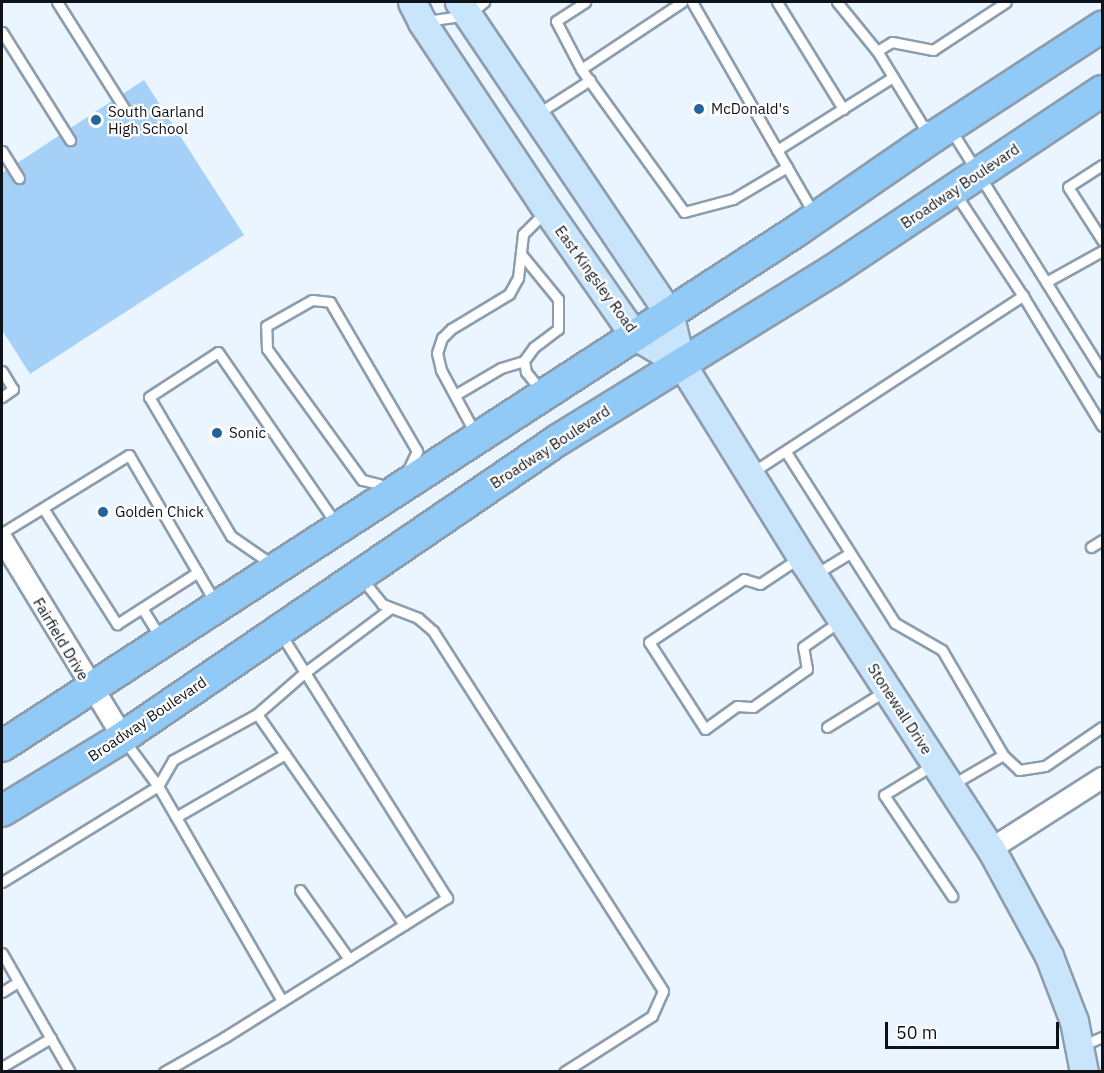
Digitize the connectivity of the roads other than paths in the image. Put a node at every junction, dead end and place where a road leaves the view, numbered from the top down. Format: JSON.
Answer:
{"nodes":[{"id":1,"x":57,"y":2,"type":"edge"},
{"id":2,"x":585,"y":2,"type":"edge"},
{"id":3,"x":682,"y":2,"type":"edge"},
{"id":4,"x":692,"y":2,"type":"edge"},
{"id":5,"x":777,"y":2,"type":"edge"},
{"id":6,"x":837,"y":2,"type":"edge"},
{"id":7,"x":1006,"y":2,"type":"edge"},
{"id":8,"x":470,"y":6,"type":"edge"},
{"id":9,"x":420,"y":12,"type":"edge"},
{"id":10,"x":1102,"y":27,"type":"edge"},
{"id":11,"x":2,"y":32,"type":"edge"},
{"id":12,"x":877,"y":51,"type":"junction"},
{"id":13,"x":581,"y":69,"type":"junction"},
{"id":14,"x":893,"y":78,"type":"junction"},
{"id":15,"x":590,"y":80,"type":"junction"},
{"id":16,"x":1102,"y":91,"type":"edge"},
{"id":17,"x":124,"y":108,"type":"dead end"},
{"id":18,"x":843,"y":109,"type":"junction"},
{"id":19,"x":535,"y":116,"type":"junction"},
{"id":20,"x":949,"y":127,"type":"junction"},
{"id":21,"x":70,"y":140,"type":"dead end"},
{"id":22,"x":777,"y":150,"type":"junction"},
{"id":23,"x":2,"y":151,"type":"edge"},
{"id":24,"x":1102,"y":165,"type":"edge"},
{"id":25,"x":787,"y":167,"type":"junction"},
{"id":26,"x":19,"y":178,"type":"dead end"},
{"id":27,"x":965,"y":183,"type":"junction"},
{"id":28,"x":547,"y":210,"type":"junction"},
{"id":29,"x":816,"y":218,"type":"junction"},
{"id":30,"x":1102,"y":240,"type":"edge"},
{"id":31,"x":1102,"y":251,"type":"edge"},
{"id":32,"x":522,"y":255,"type":"junction"},
{"id":33,"x":1046,"y":282,"type":"junction"},
{"id":34,"x":1023,"y":296,"type":"junction"},
{"id":35,"x":669,"y":313,"type":"junction"},
{"id":36,"x":634,"y":334,"type":"junction"},
{"id":37,"x":524,"y":361,"type":"junction"},
{"id":38,"x":681,"y":363,"type":"junction"},
{"id":39,"x":2,"y":371,"type":"edge"},
{"id":40,"x":1102,"y":372,"type":"edge"},
{"id":41,"x":543,"y":394,"type":"junction"},
{"id":42,"x":454,"y":395,"type":"junction"},
{"id":43,"x":2,"y":397,"type":"edge"},
{"id":44,"x":1102,"y":426,"type":"edge"},
{"id":45,"x":477,"y":437,"type":"junction"},
{"id":46,"x":786,"y":452,"type":"junction"},
{"id":47,"x":750,"y":474,"type":"junction"},
{"id":48,"x":399,"y":489,"type":"junction"},
{"id":49,"x":43,"y":508,"type":"junction"},
{"id":50,"x":338,"y":527,"type":"junction"},
{"id":51,"x":424,"y":531,"type":"junction"},
{"id":52,"x":1102,"y":540,"type":"edge"},
{"id":53,"x":3,"y":543,"type":"edge"},
{"id":54,"x":1090,"y":547,"type":"dead end"},
{"id":55,"x":850,"y":553,"type":"junction"},
{"id":56,"x":807,"y":566,"type":"junction"},
{"id":57,"x":276,"y":567,"type":"junction"},
{"id":58,"x":198,"y":573,"type":"junction"},
{"id":59,"x":359,"y":575,"type":"junction"},
{"id":60,"x":217,"y":606,"type":"junction"},
{"id":61,"x":142,"y":608,"type":"junction"},
{"id":62,"x":391,"y":608,"type":"junction"},
{"id":63,"x":842,"y":620,"type":"junction"},
{"id":64,"x":279,"y":630,"type":"junction"},
{"id":65,"x":162,"y":642,"type":"junction"},
{"id":66,"x":304,"y":673,"type":"junction"},
{"id":67,"x":91,"y":688,"type":"junction"},
{"id":68,"x":888,"y":690,"type":"junction"},
{"id":69,"x":257,"y":714,"type":"junction"},
{"id":70,"x":827,"y":727,"type":"dead end"},
{"id":71,"x":1102,"y":727,"type":"edge"},
{"id":72,"x":123,"y":737,"type":"junction"},
{"id":73,"x":2,"y":746,"type":"edge"},
{"id":74,"x":285,"y":754,"type":"junction"},
{"id":75,"x":1003,"y":755,"type":"junction"},
{"id":76,"x":943,"y":775,"type":"junction"},
{"id":77,"x":1102,"y":778,"type":"edge"},
{"id":78,"x":158,"y":786,"type":"junction"},
{"id":79,"x":2,"y":811,"type":"edge"},
{"id":80,"x":176,"y":817,"type":"junction"},
{"id":81,"x":991,"y":849,"type":"junction"},
{"id":82,"x":2,"y":882,"type":"edge"},
{"id":83,"x":300,"y":890,"type":"dead end"},
{"id":84,"x":952,"y":896,"type":"dead end"},
{"id":85,"x":404,"y":925,"type":"junction"},
{"id":86,"x":2,"y":953,"type":"edge"},
{"id":87,"x":349,"y":959,"type":"junction"},
{"id":88,"x":18,"y":982,"type":"junction"},
{"id":89,"x":2,"y":992,"type":"edge"},
{"id":90,"x":282,"y":1001,"type":"junction"},
{"id":91,"x":51,"y":1038,"type":"junction"},
{"id":92,"x":1089,"y":1051,"type":"edge"},
{"id":93,"x":2,"y":1068,"type":"edge"},
{"id":94,"x":70,"y":1071,"type":"edge"},
{"id":95,"x":164,"y":1071,"type":"edge"},
{"id":96,"x":564,"y":1071,"type":"edge"}],
"edges":[{"from":1,"to":17,"type":"lane"},
{"from":2,"to":13,"type":"lane"},
{"from":3,"to":13,"type":"lane"},
{"from":4,"to":22,"type":"lane"},
{"from":5,"to":18,"type":"lane"},
{"from":6,"to":12,"type":"lane"},
{"from":7,"to":12,"type":"lane"},
{"from":8,"to":9,"type":"lane"},
{"from":8,"to":19,"type":"main road"},
{"from":9,"to":28,"type":"main road","name":"East Kingsley Road"},
{"from":10,"to":20,"type":"main road"},
{"from":11,"to":21,"type":"lane"},
{"from":12,"to":14,"type":"lane"},
{"from":13,"to":15,"type":"lane"},
{"from":14,"to":18,"type":"lane"},
{"from":14,"to":20,"type":"lane"},
{"from":15,"to":19,"type":"lane"},
{"from":15,"to":25,"type":"lane"},
{"from":16,"to":27,"type":"main road","name":"Broadway Boulevard"},
{"from":18,"to":22,"type":"lane"},
{"from":19,"to":35,"type":"main road"},
{"from":20,"to":27,"type":"lane"},
{"from":20,"to":29,"type":"main road"},
{"from":22,"to":25,"type":"lane"},
{"from":23,"to":26,"type":"lane"},
{"from":24,"to":30,"type":"lane"},
{"from":25,"to":29,"type":"lane"},
{"from":27,"to":33,"type":"lane"},
{"from":27,"to":34,"type":"lane"},
{"from":27,"to":38,"type":"main road","name":"Broadway Boulevard"},
{"from":28,"to":32,"type":"lane"},
{"from":28,"to":36,"type":"main road","name":"East Kingsley Road"},
{"from":29,"to":35,"type":"main road"},
{"from":31,"to":33,"type":"lane"},
{"from":32,"to":37,"type":"lane"},
{"from":32,"to":42,"type":"lane"},
{"from":33,"to":40,"type":"lane"},
{"from":34,"to":44,"type":"lane"},
{"from":34,"to":46,"type":"lane"},
{"from":35,"to":36,"type":"main road"},
{"from":35,"to":38,"type":"main road"},
{"from":36,"to":38,"type":"main road","name":"East Kingsley Road"},
{"from":36,"to":41,"type":"main road"},
{"from":37,"to":41,"type":"lane"},
{"from":37,"to":42,"type":"lane"},
{"from":38,"to":47,"type":"main road","name":"Stonewall Drive"},
{"from":38,"to":51,"type":"main road","name":"Broadway Boulevard"},
{"from":39,"to":43,"type":"lane"},
{"from":41,"to":45,"type":"main road"},
{"from":42,"to":45,"type":"lane"},
{"from":45,"to":48,"type":"main road"},
{"from":46,"to":47,"type":"lane"},
{"from":46,"to":55,"type":"lane"},
{"from":47,"to":56,"type":"main road","name":"Stonewall Drive"},
{"from":48,"to":48,"type":"lane"},
{"from":48,"to":50,"type":"main road"},
{"from":48,"to":51,"type":"main road"},
{"from":49,"to":53,"type":"lane"},
{"from":49,"to":58,"type":"lane"},
{"from":49,"to":61,"type":"lane"},
{"from":50,"to":57,"type":"main road"},
{"from":50,"to":57,"type":"lane"},
{"from":51,"to":59,"type":"main road","name":"Broadway Boulevard"},
{"from":52,"to":54,"type":"lane"},
{"from":53,"to":67,"type":"street","name":"Fairfield Drive"},
{"from":55,"to":56,"type":"lane"},
{"from":55,"to":75,"type":"lane"},
{"from":56,"to":63,"type":"main road","name":"Stonewall Drive"},
{"from":56,"to":63,"type":"lane"},
{"from":57,"to":60,"type":"main road"},
{"from":58,"to":60,"type":"lane"},
{"from":58,"to":61,"type":"lane"},
{"from":59,"to":62,"type":"lane"},
{"from":59,"to":64,"type":"main road","name":"Broadway Boulevard"},
{"from":60,"to":65,"type":"main road"},
{"from":61,"to":65,"type":"lane"},
{"from":62,"to":66,"type":"lane"},
{"from":62,"to":96,"type":"lane"},
{"from":63,"to":68,"type":"main road","name":"Stonewall Drive"},
{"from":64,"to":66,"type":"lane"},
{"from":64,"to":72,"type":"main road","name":"Broadway Boulevard"},
{"from":65,"to":67,"type":"main road"},
{"from":66,"to":69,"type":"lane"},
{"from":66,"to":85,"type":"lane"},
{"from":67,"to":72,"type":"street","name":"Fairfield Drive"},
{"from":67,"to":73,"type":"main road"},
{"from":68,"to":70,"type":"lane"},
{"from":68,"to":76,"type":"main road","name":"Stonewall Drive"},
{"from":69,"to":74,"type":"lane"},
{"from":69,"to":78,"type":"lane"},
{"from":71,"to":75,"type":"lane"},
{"from":72,"to":78,"type":"lane"},
{"from":72,"to":79,"type":"main road","name":"Broadway Boulevard"},
{"from":74,"to":80,"type":"lane"},
{"from":74,"to":85,"type":"lane"},
{"from":75,"to":76,"type":"lane"},
{"from":76,"to":81,"type":"main road","name":"Stonewall Drive"},
{"from":76,"to":84,"type":"lane"},
{"from":77,"to":81,"type":"street"},
{"from":78,"to":80,"type":"lane"},
{"from":78,"to":82,"type":"lane"},
{"from":80,"to":90,"type":"lane"},
{"from":81,"to":92,"type":"main road","name":"Stonewall Drive"},
{"from":83,"to":87,"type":"lane"},
{"from":85,"to":87,"type":"lane"},
{"from":86,"to":88,"type":"lane"},
{"from":87,"to":90,"type":"lane"},
{"from":88,"to":89,"type":"lane"},
{"from":88,"to":91,"type":"lane"},
{"from":90,"to":95,"type":"lane"},
{"from":91,"to":93,"type":"lane"},
{"from":91,"to":94,"type":"lane"}]}
